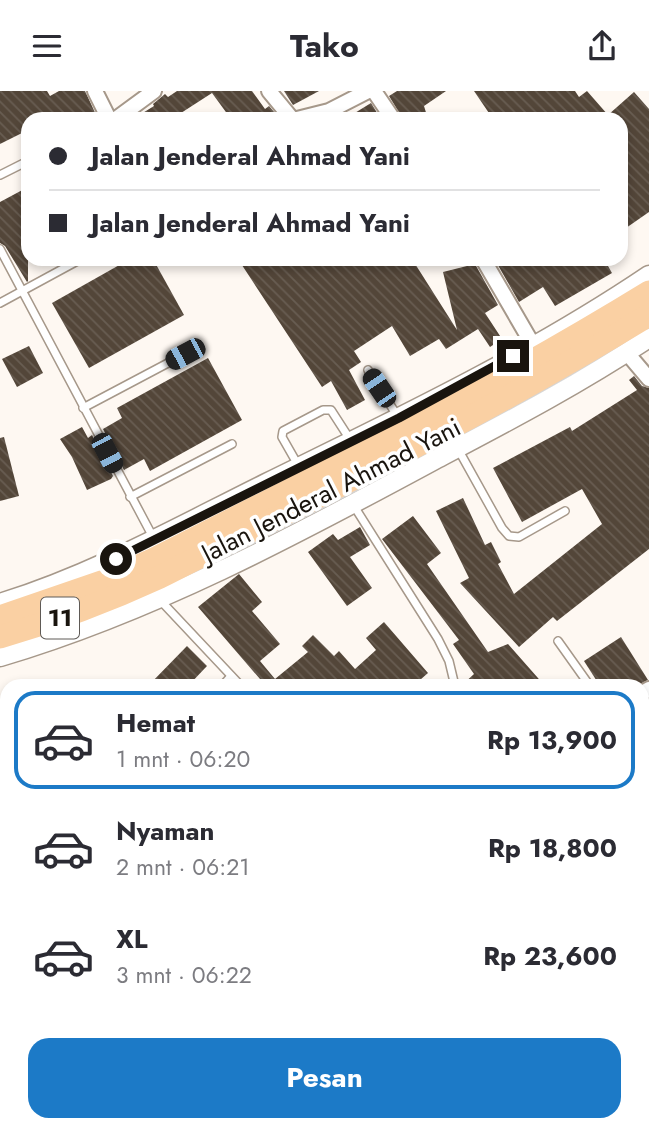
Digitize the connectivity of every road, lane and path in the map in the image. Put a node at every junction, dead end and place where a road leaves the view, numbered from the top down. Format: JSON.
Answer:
{"nodes":[{"id":1,"x":95,"y":91,"type":"edge"},
{"id":2,"x":154,"y":91,"type":"edge"},
{"id":3,"x":269,"y":91,"type":"edge"},
{"id":4,"x":378,"y":93,"type":"edge"},
{"id":5,"x":106,"y":112,"type":"edge"},
{"id":6,"x":126,"y":112,"type":"edge"},
{"id":7,"x":288,"y":112,"type":"edge"},
{"id":8,"x":325,"y":112,"type":"edge"},
{"id":9,"x":389,"y":112,"type":"edge"},
{"id":10,"x":21,"y":164,"type":"edge"},
{"id":11,"x":0,"y":175,"type":"edge"},
{"id":12,"x":0,"y":249,"type":"edge"},
{"id":13,"x":68,"y":266,"type":"edge"},
{"id":14,"x":487,"y":266,"type":"edge"},
{"id":15,"x":649,"y":275,"type":"edge"},
{"id":16,"x":23,"y":291,"type":"junction"},
{"id":17,"x":625,"y":291,"type":"junction"},
{"id":18,"x":649,"y":292,"type":"edge"},
{"id":19,"x":0,"y":303,"type":"edge"},
{"id":20,"x":649,"y":315,"type":"edge"},
{"id":21,"x":649,"y":338,"type":"edge"},
{"id":22,"x":533,"y":345,"type":"junction"},
{"id":23,"x":626,"y":353,"type":"junction"},
{"id":24,"x":185,"y":354,"type":"dead end"},
{"id":25,"x":368,"y":370,"type":"dead end"},
{"id":26,"x":649,"y":379,"type":"edge"},
{"id":27,"x":83,"y":408,"type":"junction"},
{"id":28,"x":399,"y":418,"type":"junction"},
{"id":29,"x":352,"y":441,"type":"junction"},
{"id":30,"x":232,"y":444,"type":"dead end"},
{"id":31,"x":457,"y":449,"type":"junction"},
{"id":32,"x":299,"y":467,"type":"junction"},
{"id":33,"x":131,"y":497,"type":"junction"},
{"id":34,"x":354,"y":506,"type":"junction"},
{"id":35,"x":565,"y":511,"type":"dead end"},
{"id":36,"x":155,"y":562,"type":"junction"},
{"id":37,"x":0,"y":603,"type":"edge"},
{"id":38,"x":0,"y":617,"type":"edge"},
{"id":39,"x":0,"y":637,"type":"edge"},
{"id":40,"x":558,"y":641,"type":"dead end"},
{"id":41,"x":0,"y":657,"type":"edge"},
{"id":42,"x":231,"y":676,"type":"junction"},
{"id":43,"x":228,"y":679,"type":"edge"},
{"id":44,"x":234,"y":679,"type":"edge"},
{"id":45,"x":453,"y":679,"type":"edge"},
{"id":46,"x":585,"y":679,"type":"edge"}],
"edges":[{"from":1,"to":5,"type":"street"},
{"from":2,"to":6,"type":"street"},
{"from":3,"to":7,"type":"street"},
{"from":4,"to":8,"type":"street"},
{"from":4,"to":9,"type":"street"},
{"from":10,"to":11,"type":"lane"},
{"from":12,"to":16,"type":"lane"},
{"from":13,"to":16,"type":"lane"},
{"from":14,"to":22,"type":"street"},
{"from":15,"to":17,"type":"street","name":"Jalan Jenderal Ahmad Yani"},
{"from":16,"to":19,"type":"lane"},
{"from":16,"to":27,"type":"lane"},
{"from":17,"to":18,"type":"street"},
{"from":17,"to":22,"type":"street","name":"Jalan Jenderal Ahmad Yani"},
{"from":18,"to":36,"type":"highway","name":"Jalan Jenderal Ahmad Yani","number":"11"},
{"from":20,"to":36,"type":"highway","name":"Jalan Jenderal Ahmad Yani","number":"11"},
{"from":21,"to":23,"type":"street","name":"Jalan Jenderal Ahmad Yani"},
{"from":22,"to":28,"type":"street","name":"Jalan Jenderal Ahmad Yani"},
{"from":23,"to":26,"type":"street"},
{"from":23,"to":31,"type":"street","name":"Jalan Jenderal Ahmad Yani"},
{"from":24,"to":27,"type":"lane"},
{"from":25,"to":28,"type":"lane"},
{"from":27,"to":33,"type":"lane"},
{"from":28,"to":29,"type":"street","name":"Jalan Jenderal Ahmad Yani"},
{"from":29,"to":32,"type":"street","name":"Jalan Jenderal Ahmad Yani"},
{"from":29,"to":32,"type":"lane"},
{"from":30,"to":33,"type":"lane"},
{"from":31,"to":34,"type":"street","name":"Jalan Jenderal Ahmad Yani"},
{"from":31,"to":35,"type":"lane"},
{"from":32,"to":36,"type":"street","name":"Jalan Jenderal Ahmad Yani"},
{"from":33,"to":36,"type":"lane"},
{"from":34,"to":36,"type":"street","name":"Jalan Jenderal Ahmad Yani"},
{"from":34,"to":45,"type":"lane"},
{"from":36,"to":37,"type":"street","name":"Jalan Jenderal Ahmad Yani"},
{"from":36,"to":38,"type":"highway","name":"Jalan Jenderal Ahmad Yani","number":"11"},
{"from":36,"to":39,"type":"highway","name":"Jalan Jenderal Ahmad Yani","number":"11"},
{"from":36,"to":41,"type":"street","name":"Jalan Jenderal Ahmad Yani"},
{"from":36,"to":42,"type":"lane"},
{"from":40,"to":46,"type":"lane"},
{"from":42,"to":43,"type":"lane"},
{"from":42,"to":44,"type":"lane"}]}
